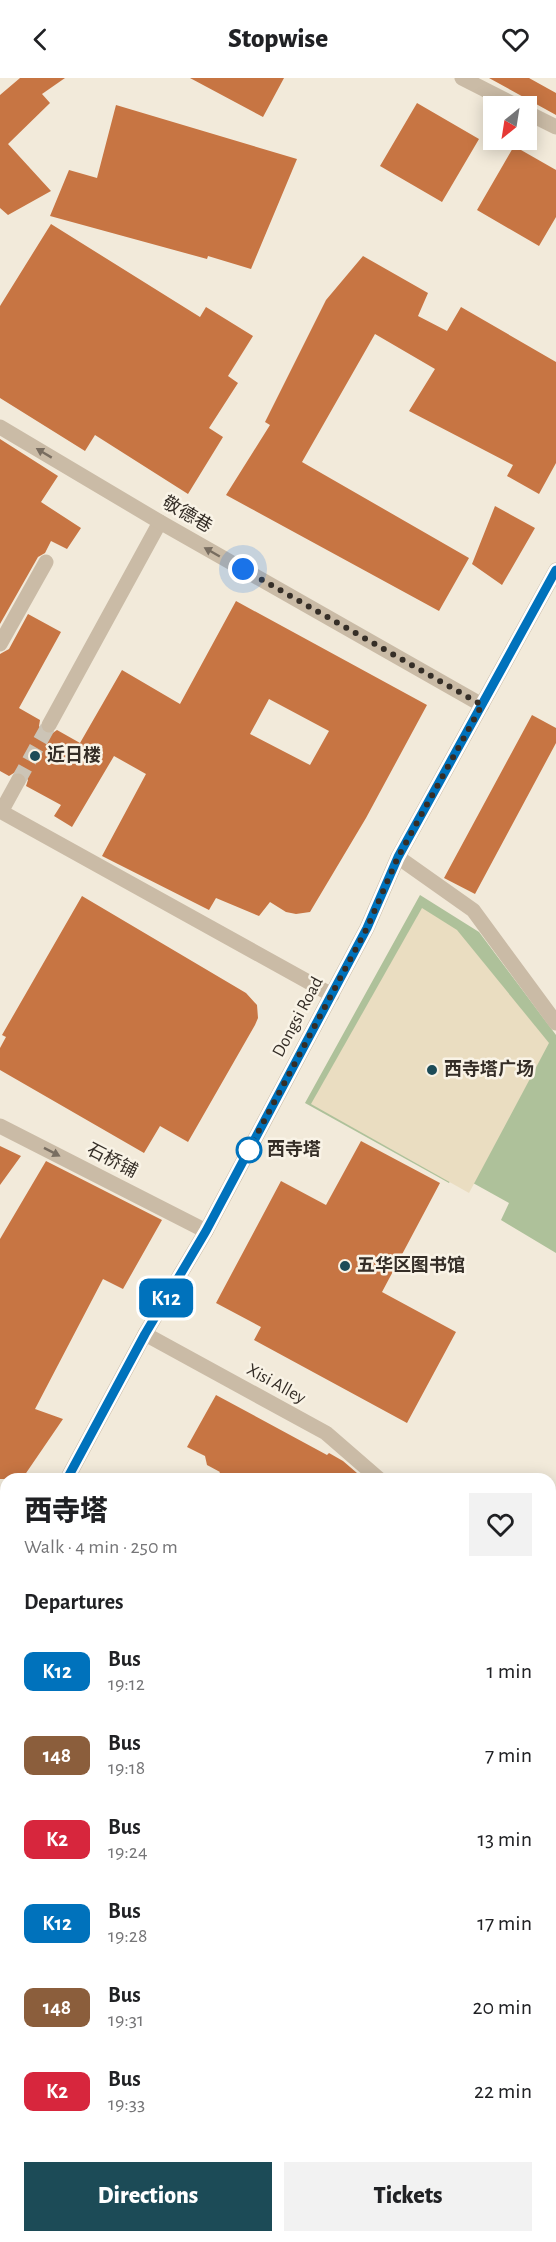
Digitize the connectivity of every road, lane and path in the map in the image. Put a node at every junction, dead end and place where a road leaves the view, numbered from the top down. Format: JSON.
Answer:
{"nodes":[{"id":1,"x":462,"y":78,"type":"edge"},
{"id":2,"x":497,"y":96,"type":"edge"},
{"id":3,"x":537,"y":118,"type":"edge"},
{"id":4,"x":556,"y":127,"type":"edge"},
{"id":5,"x":0,"y":427,"type":"edge"},
{"id":6,"x":160,"y":522,"type":"junction"},
{"id":7,"x":46,"y":562,"type":"dead end"},
{"id":8,"x":556,"y":570,"type":"edge"},
{"id":9,"x":0,"y":644,"type":"edge"},
{"id":10,"x":482,"y":705,"type":"junction"},
{"id":11,"x":49,"y":725,"type":"tunnel mouth"},
{"id":12,"x":18,"y":781,"type":"tunnel mouth"},
{"id":13,"x":1,"y":812,"type":"edge"},
{"id":14,"x":398,"y":857,"type":"junction"},
{"id":15,"x":332,"y":995,"type":"junction"},
{"id":16,"x":556,"y":1023,"type":"edge"},
{"id":17,"x":0,"y":1126,"type":"edge"},
{"id":18,"x":206,"y":1231,"type":"junction"},
{"id":19,"x":145,"y":1334,"type":"junction"},
{"id":20,"x":70,"y":1473,"type":"edge"},
{"id":21,"x":372,"y":1473,"type":"edge"}],
"edges":[{"from":1,"to":2,"type":"street"},
{"from":3,"to":4,"type":"street"},
{"from":6,"to":5,"type":"street","name":"敬德巷","one_way":true},
{"from":10,"to":6,"type":"street","name":"敬德巷","one_way":true},
{"from":6,"to":11,"type":"street"},
{"from":7,"to":9,"type":"street"},
{"from":8,"to":10,"type":"street","name":"Dongsi Road"},
{"from":10,"to":14,"type":"street","name":"Dongsi Road"},
{"from":12,"to":13,"type":"street"},
{"from":13,"to":15,"type":"street"},
{"from":14,"to":15,"type":"street","name":"Dongsi Road"},
{"from":14,"to":16,"type":"street"},
{"from":15,"to":18,"type":"street","name":"Dongsi Road"},
{"from":17,"to":18,"type":"street","name":"石桥铺","one_way":true},
{"from":18,"to":19,"type":"street","name":"Dongsi Road"},
{"from":19,"to":20,"type":"street","name":"Dongsi Road"},
{"from":19,"to":21,"type":"street","name":"Xisi Alley"}]}
